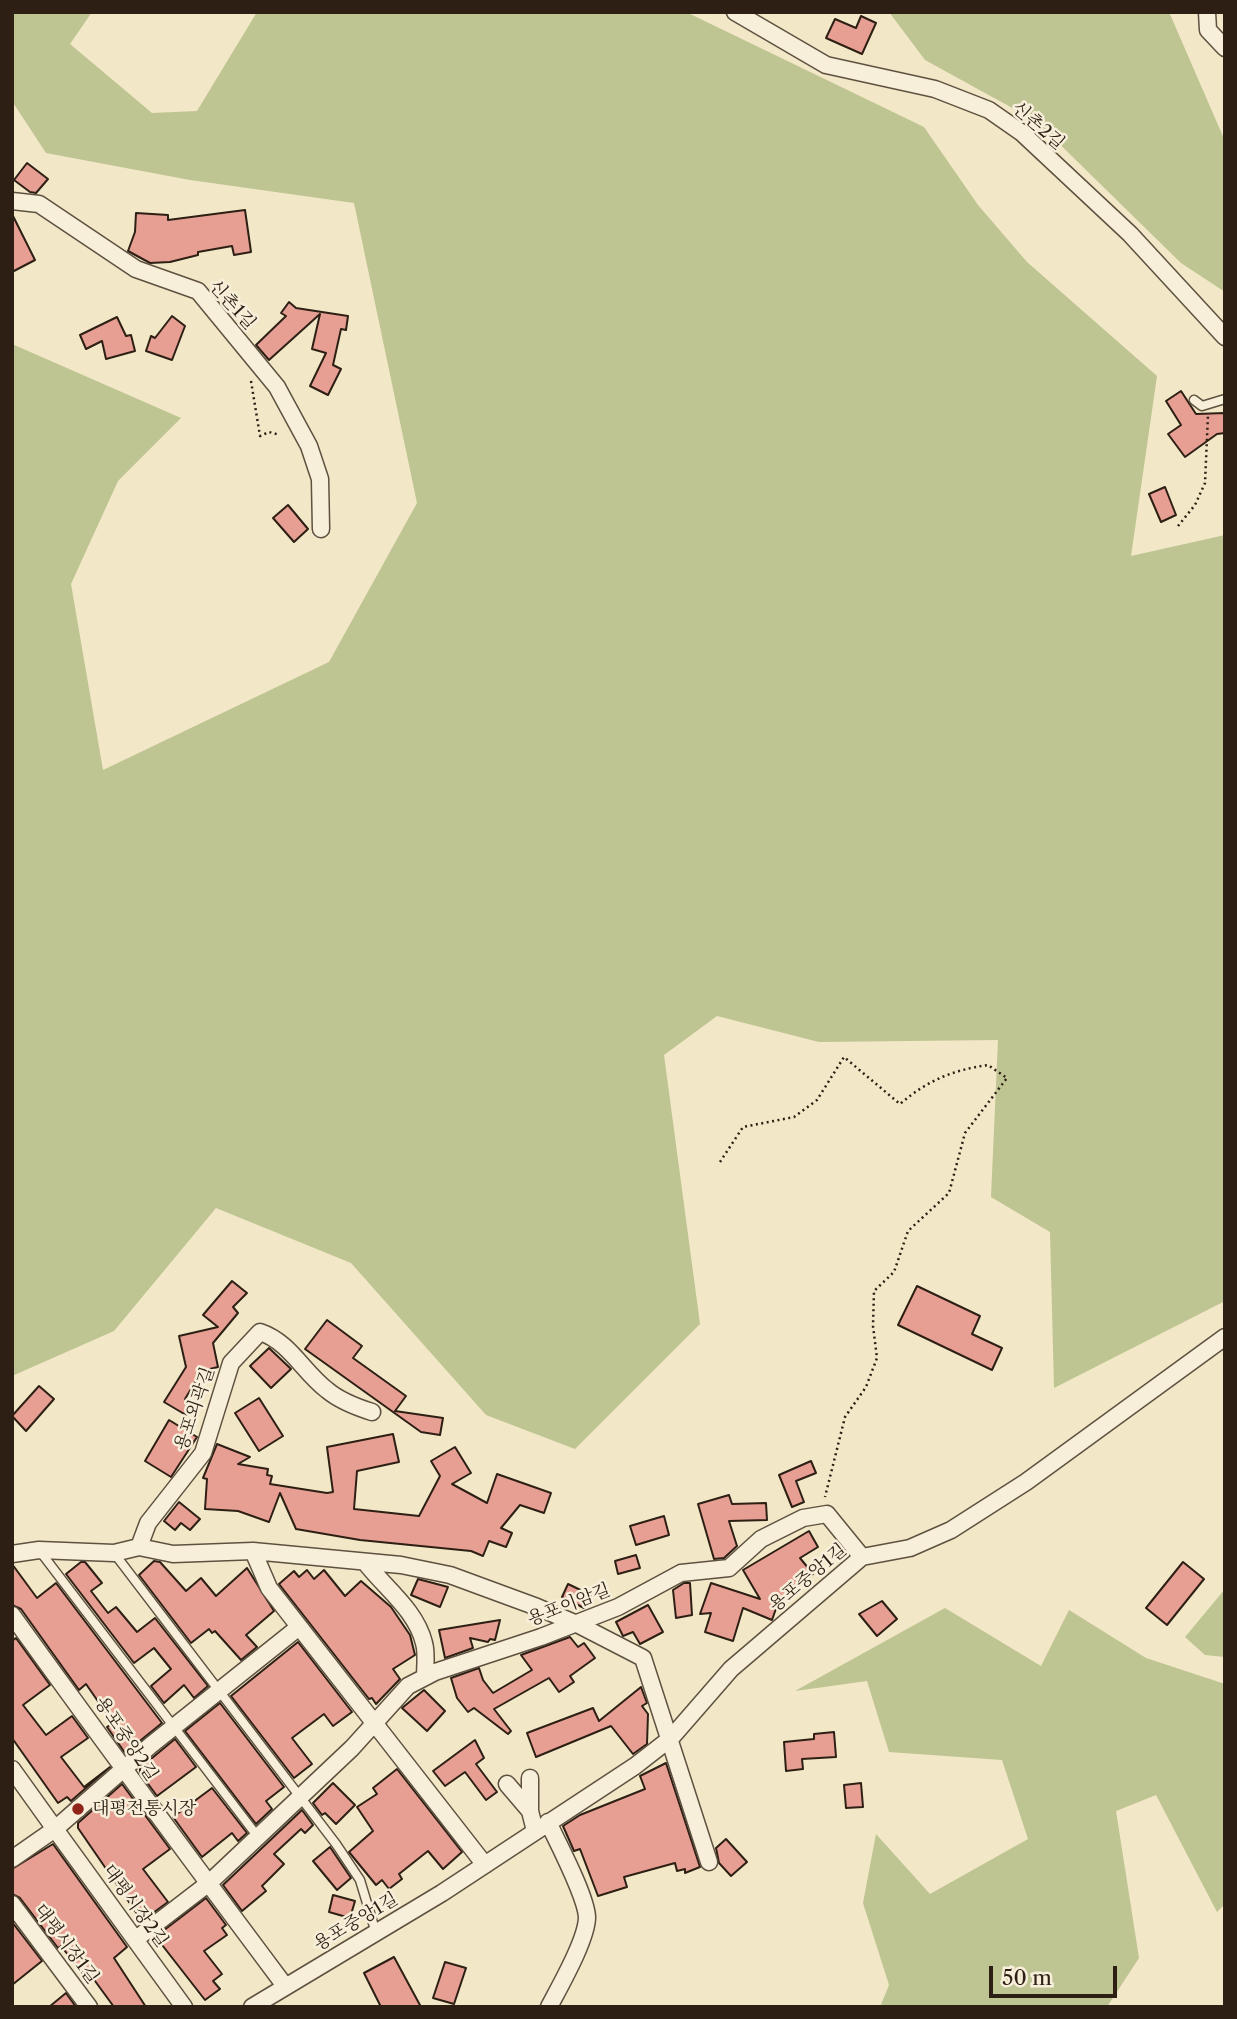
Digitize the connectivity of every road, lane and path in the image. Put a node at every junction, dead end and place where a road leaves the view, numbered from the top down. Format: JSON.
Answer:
{"nodes":[{"id":1,"x":736,"y":12,"type":"edge"},
{"id":2,"x":1207,"y":12,"type":"edge"},
{"id":3,"x":1225,"y":48,"type":"edge"},
{"id":4,"x":12,"y":201,"type":"edge"},
{"id":5,"x":1225,"y":337,"type":"edge"},
{"id":6,"x":252,"y":357,"type":"junction"},
{"id":7,"x":1225,"y":399,"type":"edge"},
{"id":8,"x":1194,"y":400,"type":"dead end"},
{"id":9,"x":1207,"y":405,"type":"junction"},
{"id":10,"x":280,"y":435,"type":"dead end"},
{"id":11,"x":1178,"y":526,"type":"dead end"},
{"id":12,"x":321,"y":529,"type":"dead end"},
{"id":13,"x":720,"y":1162,"type":"dead end"},
{"id":14,"x":1225,"y":1336,"type":"edge"},
{"id":15,"x":372,"y":1412,"type":"dead end"},
{"id":16,"x":827,"y":1514,"type":"junction"},
{"id":17,"x":139,"y":1547,"type":"junction"},
{"id":18,"x":39,"y":1550,"type":"junction"},
{"id":19,"x":253,"y":1551,"type":"junction"},
{"id":20,"x":114,"y":1553,"type":"junction"},
{"id":21,"x":12,"y":1554,"type":"edge"},
{"id":22,"x":862,"y":1557,"type":"junction"},
{"id":23,"x":365,"y":1562,"type":"junction"},
{"id":24,"x":12,"y":1615,"type":"edge"},
{"id":25,"x":577,"y":1623,"type":"junction"},
{"id":26,"x":299,"y":1627,"type":"junction"},
{"id":27,"x":425,"y":1677,"type":"junction"},
{"id":28,"x":220,"y":1691,"type":"junction"},
{"id":29,"x":373,"y":1725,"type":"junction"},
{"id":30,"x":175,"y":1726,"type":"junction"},
{"id":31,"x":671,"y":1738,"type":"junction"},
{"id":32,"x":12,"y":1769,"type":"edge"},
{"id":33,"x":122,"y":1769,"type":"junction"},
{"id":34,"x":530,"y":1778,"type":"dead end"},
{"id":35,"x":507,"y":1784,"type":"dead end"},
{"id":36,"x":301,"y":1797,"type":"junction"},
{"id":37,"x":530,"y":1811,"type":"junction"},
{"id":38,"x":541,"y":1826,"type":"junction"},
{"id":39,"x":55,"y":1829,"type":"junction"},
{"id":40,"x":258,"y":1837,"type":"junction"},
{"id":41,"x":12,"y":1859,"type":"edge"},
{"id":42,"x":709,"y":1861,"type":"dead end"},
{"id":43,"x":485,"y":1865,"type":"junction"},
{"id":44,"x":205,"y":1887,"type":"junction"},
{"id":45,"x":12,"y":1904,"type":"edge"},
{"id":46,"x":376,"y":1933,"type":"junction"},
{"id":47,"x":136,"y":1939,"type":"junction"},
{"id":48,"x":285,"y":1986,"type":"junction"},
{"id":49,"x":89,"y":2007,"type":"edge"},
{"id":50,"x":184,"y":2007,"type":"edge"},
{"id":51,"x":252,"y":2007,"type":"edge"},
{"id":52,"x":550,"y":2007,"type":"edge"}],
"edges":[{"from":1,"to":5,"type":"street","name":"신촌2길"},
{"from":2,"to":3,"type":"street"},
{"from":4,"to":6,"type":"street","name":"신촌1길"},
{"from":6,"to":10,"type":"path"},
{"from":6,"to":12,"type":"street","name":"신촌1길"},
{"from":7,"to":9,"type":"lane"},
{"from":8,"to":9,"type":"lane"},
{"from":9,"to":11,"type":"path"},
{"from":13,"to":16,"type":"path"},
{"from":14,"to":22,"type":"street","name":"용포중앙1길"},
{"from":15,"to":17,"type":"street","name":"용포외곽길"},
{"from":16,"to":22,"type":"street"},
{"from":16,"to":25,"type":"street","name":"용포이암길"},
{"from":17,"to":19,"type":"street"},
{"from":17,"to":20,"type":"street"},
{"from":18,"to":20,"type":"street"},
{"from":18,"to":21,"type":"street"},
{"from":18,"to":30,"type":"lane"},
{"from":19,"to":23,"type":"street"},
{"from":19,"to":26,"type":"street"},
{"from":20,"to":28,"type":"lane"},
{"from":22,"to":31,"type":"street","name":"용포중앙1길"},
{"from":23,"to":25,"type":"street"},
{"from":23,"to":27,"type":"street"},
{"from":24,"to":33,"type":"street","name":"용포중앙2길"},
{"from":25,"to":27,"type":"street","name":"용포이암길"},
{"from":25,"to":31,"type":"street"},
{"from":26,"to":28,"type":"street"},
{"from":26,"to":29,"type":"street"},
{"from":27,"to":29,"type":"street","name":"용포이암길"},
{"from":28,"to":30,"type":"street"},
{"from":28,"to":36,"type":"lane"},
{"from":29,"to":36,"type":"street","name":"용포이암길"},
{"from":29,"to":43,"type":"street"},
{"from":30,"to":33,"type":"street"},
{"from":30,"to":40,"type":"lane"},
{"from":31,"to":38,"type":"street","name":"용포중앙1길"},
{"from":31,"to":42,"type":"street"},
{"from":32,"to":39,"type":"street","name":"대평시장2길"},
{"from":33,"to":39,"type":"street"},
{"from":33,"to":44,"type":"street","name":"용포중앙2길"},
{"from":34,"to":37,"type":"street"},
{"from":35,"to":37,"type":"street"},
{"from":36,"to":40,"type":"street","name":"용포이암길"},
{"from":36,"to":46,"type":"lane"},
{"from":37,"to":38,"type":"street"},
{"from":38,"to":43,"type":"street","name":"용포중앙1길"},
{"from":38,"to":52,"type":"street"},
{"from":39,"to":41,"type":"street"},
{"from":39,"to":47,"type":"street","name":"대평시장2길"},
{"from":40,"to":44,"type":"street","name":"용포이암길"},
{"from":43,"to":46,"type":"street","name":"용포중앙1길"},
{"from":44,"to":47,"type":"street","name":"용포이암길"},
{"from":44,"to":48,"type":"street","name":"용포중앙2길"},
{"from":45,"to":49,"type":"street","name":"대평시장1길"},
{"from":46,"to":48,"type":"street","name":"용포중앙1길"},
{"from":47,"to":50,"type":"street","name":"대평시장2길"},
{"from":48,"to":51,"type":"street","name":"용포중앙1길"}]}
